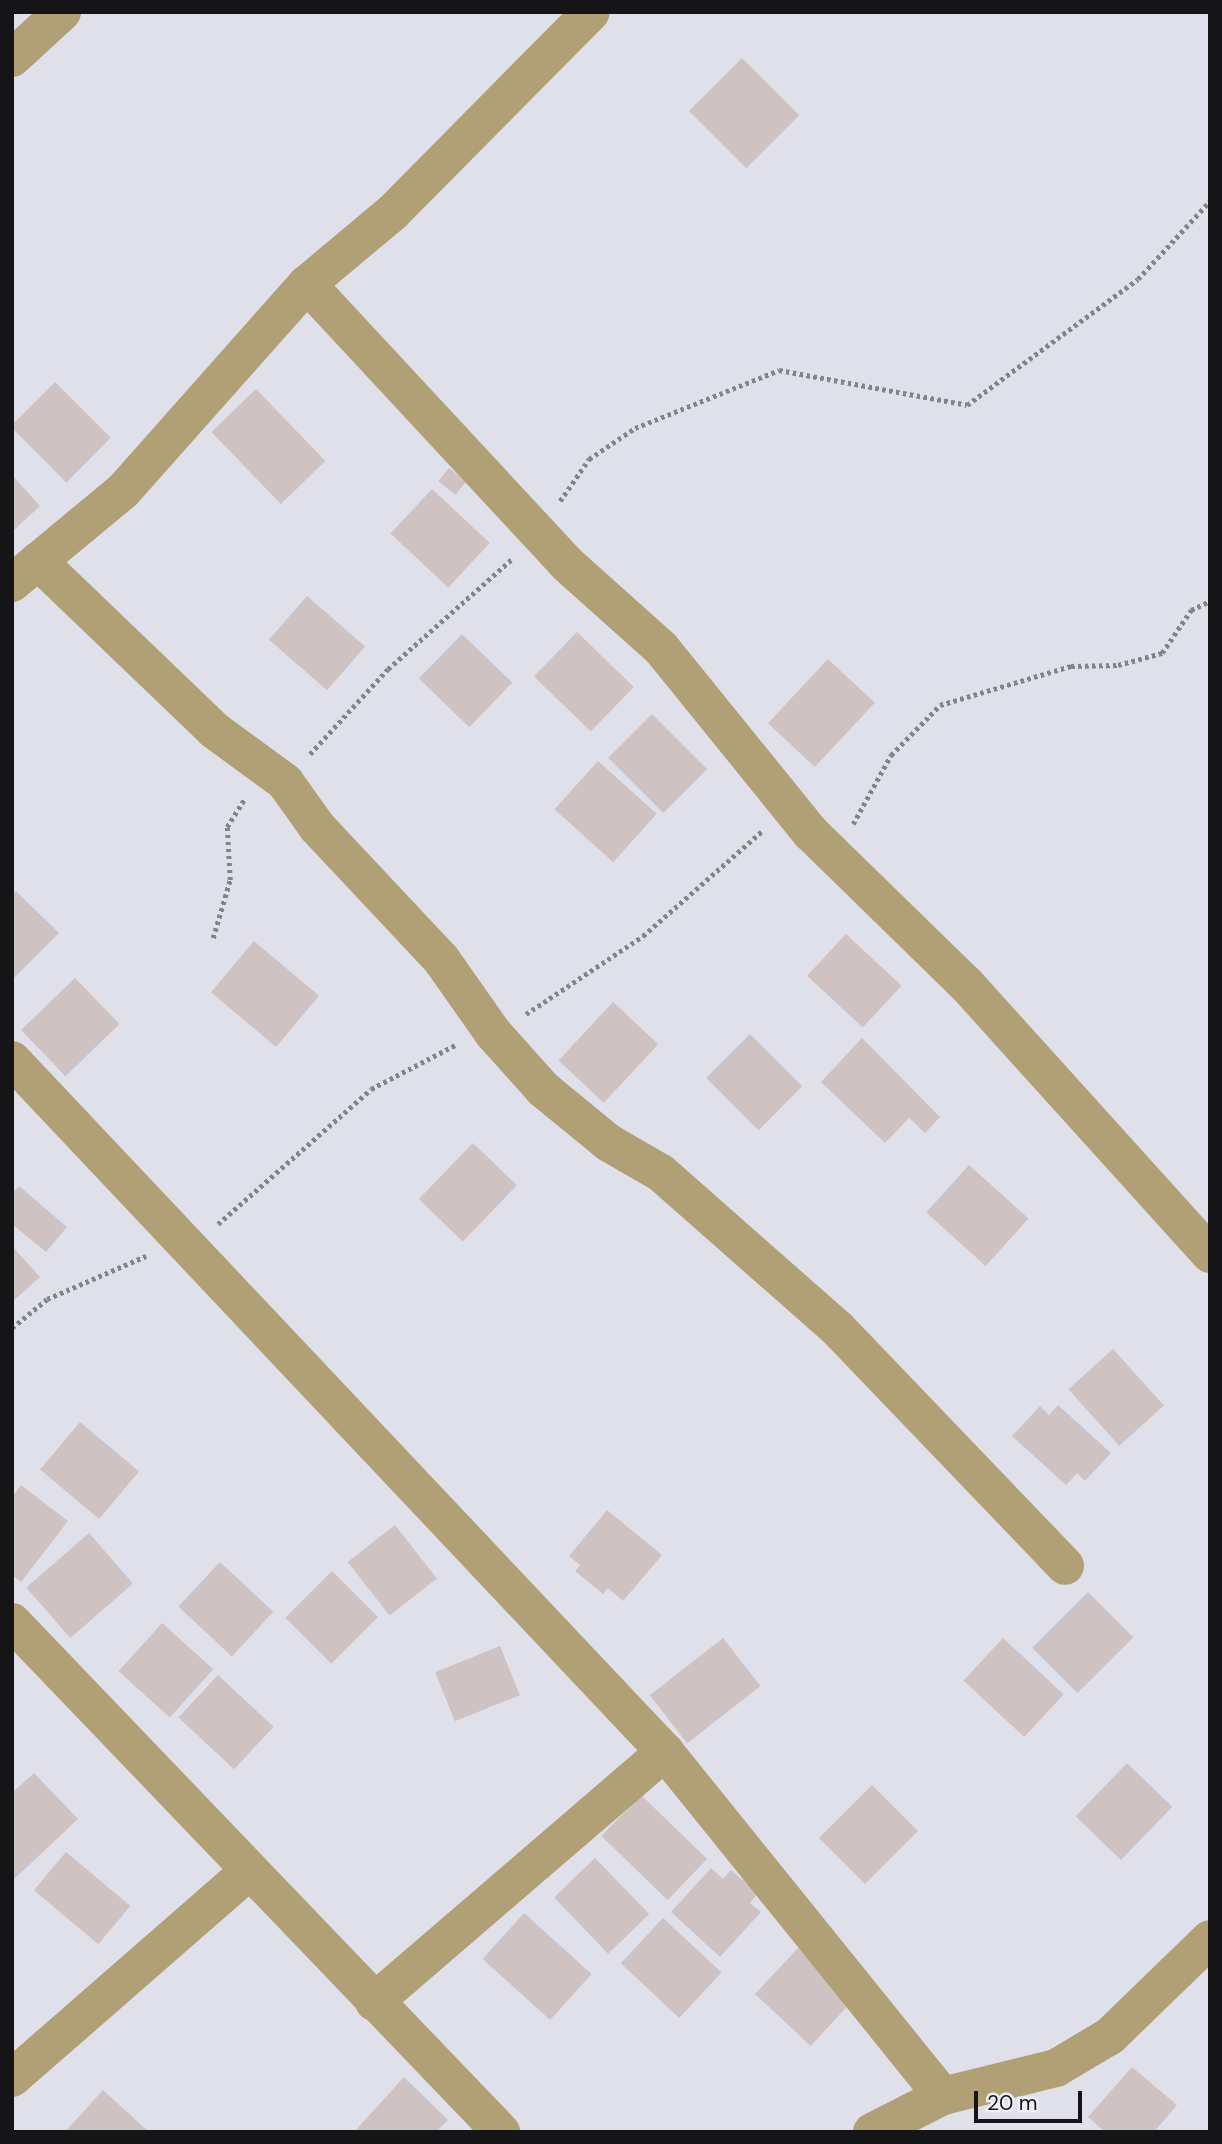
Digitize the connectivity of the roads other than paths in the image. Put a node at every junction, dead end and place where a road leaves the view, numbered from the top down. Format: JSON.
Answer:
{"nodes":[{"id":1,"x":62,"y":12,"type":"edge"},
{"id":2,"x":591,"y":12,"type":"edge"},
{"id":3,"x":12,"y":58,"type":"edge"},
{"id":4,"x":307,"y":284,"type":"junction"},
{"id":5,"x":25,"y":572,"type":"edge"},
{"id":6,"x":12,"y":1060,"type":"edge"},
{"id":7,"x":1210,"y":1254,"type":"edge"},
{"id":8,"x":1065,"y":1566,"type":"dead end"},
{"id":9,"x":12,"y":1622,"type":"edge"},
{"id":10,"x":665,"y":1752,"type":"junction"},
{"id":11,"x":249,"y":1871,"type":"junction"},
{"id":12,"x":1210,"y":1939,"type":"edge"},
{"id":13,"x":374,"y":2002,"type":"junction"},
{"id":14,"x":12,"y":2078,"type":"edge"},
{"id":15,"x":943,"y":2096,"type":"junction"},
{"id":16,"x":501,"y":2132,"type":"edge"},
{"id":17,"x":872,"y":2132,"type":"edge"}],
"edges":[{"from":1,"to":3,"type":"street"},
{"from":2,"to":4,"type":"street"},
{"from":4,"to":5,"type":"street"},
{"from":4,"to":7,"type":"street"},
{"from":5,"to":8,"type":"street"},
{"from":6,"to":10,"type":"street"},
{"from":9,"to":11,"type":"street"},
{"from":10,"to":13,"type":"street"},
{"from":10,"to":15,"type":"street"},
{"from":11,"to":13,"type":"street"},
{"from":11,"to":14,"type":"street"},
{"from":12,"to":15,"type":"street"},
{"from":13,"to":16,"type":"street"},
{"from":15,"to":17,"type":"street"}]}
